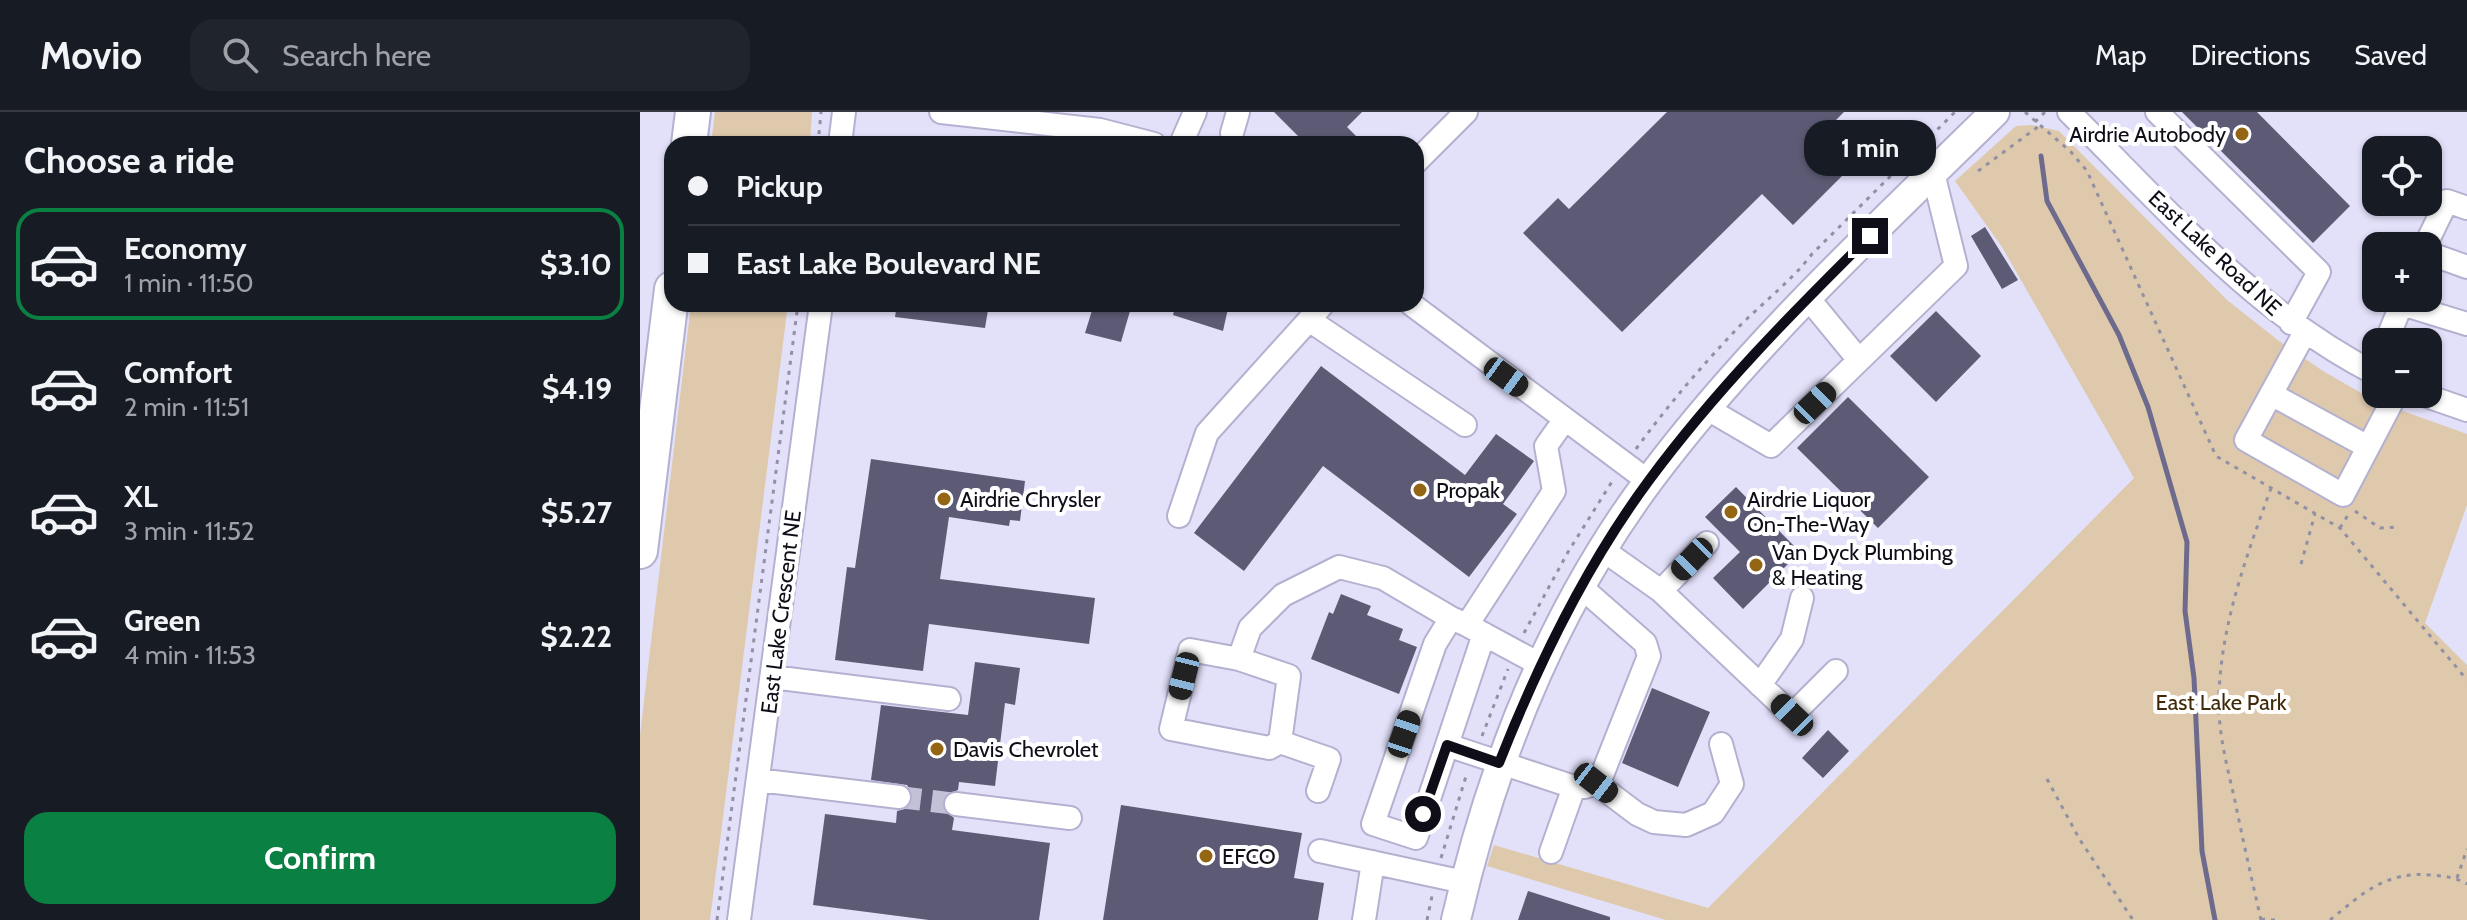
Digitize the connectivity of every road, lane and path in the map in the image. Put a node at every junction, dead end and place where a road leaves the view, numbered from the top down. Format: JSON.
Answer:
{"nodes":[{"id":1,"x":693,"y":112,"type":"edge"},
{"id":2,"x":821,"y":112,"type":"edge"},
{"id":3,"x":844,"y":112,"type":"edge"},
{"id":4,"x":941,"y":112,"type":"edge"},
{"id":5,"x":1195,"y":112,"type":"edge"},
{"id":6,"x":1466,"y":112,"type":"edge"},
{"id":7,"x":1995,"y":112,"type":"edge"},
{"id":8,"x":2025,"y":112,"type":"edge"},
{"id":9,"x":2045,"y":112,"type":"edge"},
{"id":10,"x":2069,"y":112,"type":"edge"},
{"id":11,"x":2157,"y":112,"type":"edge"},
{"id":12,"x":1051,"y":118,"type":"edge"},
{"id":13,"x":2035,"y":122,"type":"junction"},
{"id":14,"x":690,"y":136,"type":"edge"},
{"id":15,"x":819,"y":136,"type":"edge"},
{"id":16,"x":841,"y":136,"type":"edge"},
{"id":17,"x":1097,"y":136,"type":"edge"},
{"id":18,"x":1184,"y":136,"type":"edge"},
{"id":19,"x":1424,"y":154,"type":"edge"},
{"id":20,"x":1978,"y":171,"type":"dead end"},
{"id":21,"x":1933,"y":173,"type":"junction"},
{"id":22,"x":2467,"y":208,"type":"edge"},
{"id":23,"x":2432,"y":232,"type":"edge"},
{"id":24,"x":2442,"y":258,"type":"edge"},
{"id":25,"x":2467,"y":267,"type":"edge"},
{"id":26,"x":1808,"y":298,"type":"junction"},
{"id":27,"x":669,"y":312,"type":"edge"},
{"id":28,"x":797,"y":312,"type":"edge"},
{"id":29,"x":820,"y":312,"type":"edge"},
{"id":30,"x":1316,"y":312,"type":"edge"},
{"id":31,"x":1422,"y":312,"type":"edge"},
{"id":32,"x":2434,"y":312,"type":"edge"},
{"id":33,"x":2467,"y":324,"type":"edge"},
{"id":34,"x":2298,"y":328,"type":"junction"},
{"id":35,"x":1859,"y":360,"type":"junction"},
{"id":36,"x":2362,"y":364,"type":"edge"},
{"id":37,"x":2271,"y":394,"type":"junction"},
{"id":38,"x":2442,"y":401,"type":"edge"},
{"id":39,"x":1706,"y":408,"type":"junction"},
{"id":40,"x":2389,"y":408,"type":"edge"},
{"id":41,"x":2467,"y":410,"type":"edge"},
{"id":42,"x":1565,"y":419,"type":"junction"},
{"id":43,"x":1465,"y":425,"type":"dead end"},
{"id":44,"x":2368,"y":447,"type":"junction"},
{"id":45,"x":1648,"y":481,"type":"junction"},
{"id":46,"x":2271,"y":488,"type":"dead end"},
{"id":47,"x":2315,"y":514,"type":"dead end"},
{"id":48,"x":1179,"y":516,"type":"dead end"},
{"id":49,"x":2396,"y":527,"type":"dead end"},
{"id":50,"x":2340,"y":528,"type":"dead end"},
{"id":51,"x":1707,"y":543,"type":"dead end"},
{"id":52,"x":1603,"y":550,"type":"junction"},
{"id":53,"x":640,"y":551,"type":"edge"},
{"id":54,"x":2301,"y":564,"type":"dead end"},
{"id":55,"x":1581,"y":587,"type":"junction"},
{"id":56,"x":1661,"y":591,"type":"junction"},
{"id":57,"x":1802,"y":598,"type":"dead end"},
{"id":58,"x":1468,"y":626,"type":"junction"},
{"id":59,"x":1239,"y":659,"type":"junction"},
{"id":60,"x":1541,"y":665,"type":"junction"},
{"id":61,"x":1836,"y":671,"type":"dead end"},
{"id":62,"x":772,"y":677,"type":"junction"},
{"id":63,"x":1760,"y":685,"type":"junction"},
{"id":64,"x":949,"y":699,"type":"dead end"},
{"id":65,"x":1280,"y":742,"type":"junction"},
{"id":66,"x":1721,"y":744,"type":"dead end"},
{"id":67,"x":1447,"y":745,"type":"junction"},
{"id":68,"x":1499,"y":763,"type":"junction"},
{"id":69,"x":2047,"y":779,"type":"dead end"},
{"id":70,"x":758,"y":780,"type":"junction"},
{"id":71,"x":1585,"y":785,"type":"junction"},
{"id":72,"x":1318,"y":791,"type":"dead end"},
{"id":73,"x":899,"y":797,"type":"tunnel mouth"},
{"id":74,"x":956,"y":804,"type":"tunnel mouth"},
{"id":75,"x":1070,"y":818,"type":"dead end"},
{"id":76,"x":2467,"y":849,"type":"edge"},
{"id":77,"x":1320,"y":851,"type":"dead end"},
{"id":78,"x":1551,"y":852,"type":"dead end"},
{"id":79,"x":1373,"y":862,"type":"junction"},
{"id":80,"x":2457,"y":878,"type":"junction"},
{"id":81,"x":1464,"y":882,"type":"junction"},
{"id":82,"x":2467,"y":884,"type":"edge"},
{"id":83,"x":735,"y":920,"type":"edge"},
{"id":84,"x":1364,"y":920,"type":"edge"},
{"id":85,"x":1456,"y":920,"type":"edge"},
{"id":86,"x":2133,"y":920,"type":"edge"},
{"id":87,"x":2261,"y":920,"type":"edge"},
{"id":88,"x":2276,"y":920,"type":"edge"},
{"id":89,"x":2330,"y":920,"type":"edge"}],
"edges":[{"from":1,"to":14,"type":"highway"},
{"from":2,"to":15,"type":"path"},
{"from":3,"to":16,"type":"street"},
{"from":4,"to":12,"type":"street"},
{"from":5,"to":18,"type":"street"},
{"from":6,"to":19,"type":"street"},
{"from":7,"to":21,"type":"main road"},
{"from":8,"to":13,"type":"path"},
{"from":9,"to":13,"type":"path"},
{"from":10,"to":34,"type":"street","name":"East Lake Road NE"},
{"from":11,"to":34,"type":"street"},
{"from":12,"to":17,"type":"street"},
{"from":13,"to":20,"type":"path"},
{"from":21,"to":26,"type":"main road"},
{"from":21,"to":35,"type":"street"},
{"from":22,"to":23,"type":"street"},
{"from":24,"to":25,"type":"street"},
{"from":26,"to":35,"type":"street"},
{"from":26,"to":39,"type":"main road"},
{"from":27,"to":53,"type":"highway"},
{"from":28,"to":83,"type":"path"},
{"from":29,"to":62,"type":"street","name":"East Lake Crescent NE"},
{"from":30,"to":43,"type":"street"},
{"from":30,"to":48,"type":"street"},
{"from":31,"to":42,"type":"street"},
{"from":32,"to":33,"type":"street"},
{"from":34,"to":36,"type":"street","name":"East Lake Road NE"},
{"from":34,"to":37,"type":"street"},
{"from":35,"to":39,"type":"street"},
{"from":37,"to":44,"type":"street"},
{"from":37,"to":44,"type":"street"},
{"from":38,"to":41,"type":"street"},
{"from":39,"to":45,"type":"main road"},
{"from":40,"to":44,"type":"street"},
{"from":42,"to":45,"type":"street"},
{"from":42,"to":58,"type":"street"},
{"from":45,"to":52,"type":"main road"},
{"from":46,"to":87,"type":"path"},
{"from":47,"to":54,"type":"path"},
{"from":49,"to":50,"type":"path"},
{"from":51,"to":56,"type":"street"},
{"from":52,"to":55,"type":"main road"},
{"from":52,"to":56,"type":"street"},
{"from":55,"to":60,"type":"main road"},
{"from":55,"to":71,"type":"street"},
{"from":56,"to":63,"type":"street"},
{"from":57,"to":63,"type":"street"},
{"from":58,"to":59,"type":"street"},
{"from":58,"to":60,"type":"street"},
{"from":58,"to":67,"type":"street"},
{"from":58,"to":67,"type":"street"},
{"from":59,"to":65,"type":"street"},
{"from":59,"to":65,"type":"street"},
{"from":60,"to":68,"type":"main road"},
{"from":61,"to":63,"type":"street"},
{"from":62,"to":64,"type":"street"},
{"from":62,"to":70,"type":"street","name":"East Lake Crescent NE"},
{"from":65,"to":72,"type":"street"},
{"from":66,"to":71,"type":"street"},
{"from":67,"to":68,"type":"street"},
{"from":68,"to":71,"type":"street"},
{"from":68,"to":81,"type":"main road"},
{"from":69,"to":86,"type":"path"},
{"from":70,"to":73,"type":"street"},
{"from":70,"to":83,"type":"street","name":"East Lake Crescent NE"},
{"from":71,"to":78,"type":"street"},
{"from":74,"to":75,"type":"street"},
{"from":76,"to":80,"type":"path"},
{"from":77,"to":79,"type":"street"},
{"from":79,"to":81,"type":"street"},
{"from":79,"to":84,"type":"street"},
{"from":80,"to":82,"type":"path"},
{"from":80,"to":89,"type":"path"},
{"from":81,"to":85,"type":"main road"},
{"from":87,"to":88,"type":"path"}]}
